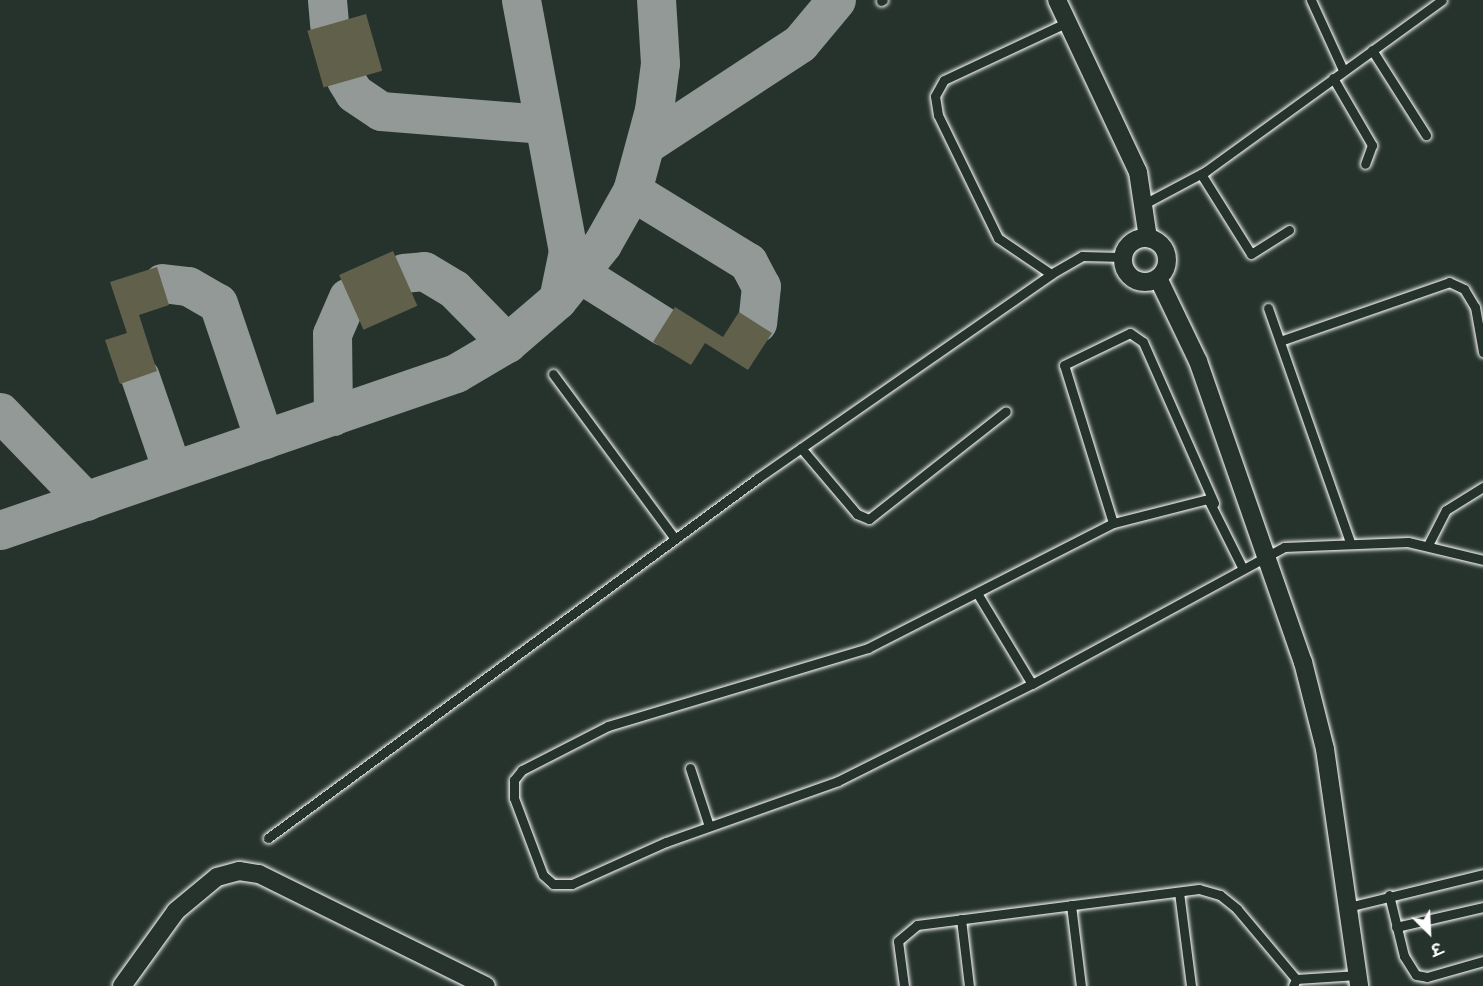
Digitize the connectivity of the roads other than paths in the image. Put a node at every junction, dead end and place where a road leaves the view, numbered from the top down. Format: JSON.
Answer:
{"nodes":[{"id":1,"x":1057,"y":0,"type":"edge"},
{"id":2,"x":1311,"y":0,"type":"edge"},
{"id":3,"x":1442,"y":0,"type":"edge"},
{"id":4,"x":1068,"y":22,"type":"junction"},
{"id":5,"x":1372,"y":50,"type":"junction"},
{"id":6,"x":1342,"y":70,"type":"junction"},
{"id":7,"x":1333,"y":78,"type":"junction"},
{"id":8,"x":1426,"y":135,"type":"dead end"},
{"id":9,"x":1365,"y":164,"type":"dead end"},
{"id":10,"x":1201,"y":174,"type":"junction"},
{"id":11,"x":1144,"y":204,"type":"junction"},
{"id":12,"x":1289,"y":231,"type":"dead end"},
{"id":13,"x":1148,"y":238,"type":"junction"},
{"id":14,"x":1122,"y":257,"type":"junction"},
{"id":15,"x":1051,"y":274,"type":"junction"},
{"id":16,"x":1158,"y":278,"type":"junction"},
{"id":17,"x":1268,"y":308,"type":"dead end"},
{"id":18,"x":1280,"y":341,"type":"junction"},
{"id":19,"x":1483,"y":352,"type":"edge"},
{"id":20,"x":552,"y":374,"type":"dead end"},
{"id":21,"x":1006,"y":411,"type":"dead end"},
{"id":22,"x":801,"y":448,"type":"junction"},
{"id":23,"x":1483,"y":487,"type":"edge"},
{"id":24,"x":1214,"y":503,"type":"junction"},
{"id":25,"x":1113,"y":523,"type":"junction"},
{"id":26,"x":675,"y":539,"type":"junction"},
{"id":27,"x":1350,"y":542,"type":"junction"},
{"id":28,"x":1428,"y":545,"type":"junction"},
{"id":29,"x":1266,"y":554,"type":"junction"},
{"id":30,"x":1483,"y":560,"type":"edge"},
{"id":31,"x":1242,"y":567,"type":"junction"},
{"id":32,"x":977,"y":593,"type":"junction"},
{"id":33,"x":1032,"y":684,"type":"junction"},
{"id":34,"x":690,"y":768,"type":"dead end"},
{"id":35,"x":709,"y":826,"type":"junction"},
{"id":36,"x":268,"y":838,"type":"dead end"},
{"id":37,"x":1483,"y":874,"type":"edge"},
{"id":38,"x":1179,"y":892,"type":"junction"},
{"id":39,"x":1389,"y":895,"type":"junction"},
{"id":40,"x":1071,"y":905,"type":"junction"},
{"id":41,"x":1348,"y":907,"type":"junction"},
{"id":42,"x":1483,"y":907,"type":"edge"},
{"id":43,"x":961,"y":919,"type":"junction"},
{"id":44,"x":1396,"y":927,"type":"junction"},
{"id":45,"x":1483,"y":961,"type":"edge"},
{"id":46,"x":1359,"y":980,"type":"edge"},
{"id":47,"x":1295,"y":982,"type":"edge"},
{"id":48,"x":122,"y":986,"type":"edge"},
{"id":49,"x":486,"y":986,"type":"edge"},
{"id":50,"x":904,"y":986,"type":"edge"},
{"id":51,"x":969,"y":986,"type":"edge"},
{"id":52,"x":1081,"y":986,"type":"edge"},
{"id":53,"x":1191,"y":986,"type":"edge"}],
"edges":[{"from":1,"to":4,"type":"street"},
{"from":2,"to":6,"type":"lane"},
{"from":3,"to":5,"type":"lane"},
{"from":4,"to":11,"type":"street"},
{"from":4,"to":15,"type":"lane"},
{"from":5,"to":6,"type":"lane"},
{"from":5,"to":8,"type":"lane"},
{"from":6,"to":7,"type":"lane"},
{"from":7,"to":9,"type":"lane"},
{"from":7,"to":10,"type":"lane"},
{"from":10,"to":11,"type":"lane"},
{"from":10,"to":12,"type":"lane"},
{"from":11,"to":13,"type":"street"},
{"from":13,"to":14,"type":"street"},
{"from":13,"to":16,"type":"street"},
{"from":14,"to":15,"type":"lane"},
{"from":14,"to":16,"type":"street"},
{"from":15,"to":22,"type":"lane"},
{"from":16,"to":29,"type":"street"},
{"from":17,"to":18,"type":"lane"},
{"from":18,"to":19,"type":"lane"},
{"from":18,"to":27,"type":"lane"},
{"from":20,"to":26,"type":"lane"},
{"from":21,"to":22,"type":"lane"},
{"from":22,"to":26,"type":"lane"},
{"from":23,"to":28,"type":"lane"},
{"from":24,"to":25,"type":"lane"},
{"from":24,"to":25,"type":"lane"},
{"from":24,"to":31,"type":"lane"},
{"from":25,"to":32,"type":"lane"},
{"from":26,"to":36,"type":"lane"},
{"from":27,"to":28,"type":"lane"},
{"from":27,"to":29,"type":"lane"},
{"from":28,"to":30,"type":"lane"},
{"from":29,"to":31,"type":"lane"},
{"from":29,"to":41,"type":"street"},
{"from":31,"to":33,"type":"lane"},
{"from":32,"to":33,"type":"lane"},
{"from":32,"to":35,"type":"lane"},
{"from":33,"to":35,"type":"lane"},
{"from":34,"to":35,"type":"lane"},
{"from":37,"to":39,"type":"lane"},
{"from":38,"to":40,"type":"lane"},
{"from":38,"to":47,"type":"lane"},
{"from":38,"to":53,"type":"lane"},
{"from":39,"to":41,"type":"lane"},
{"from":39,"to":44,"type":"lane"},
{"from":40,"to":43,"type":"lane"},
{"from":40,"to":52,"type":"lane"},
{"from":41,"to":46,"type":"street"},
{"from":42,"to":44,"type":"lane"},
{"from":43,"to":50,"type":"lane"},
{"from":43,"to":51,"type":"lane"},
{"from":44,"to":45,"type":"lane"},
{"from":46,"to":47,"type":"lane"},
{"from":48,"to":49,"type":"street"}]}
